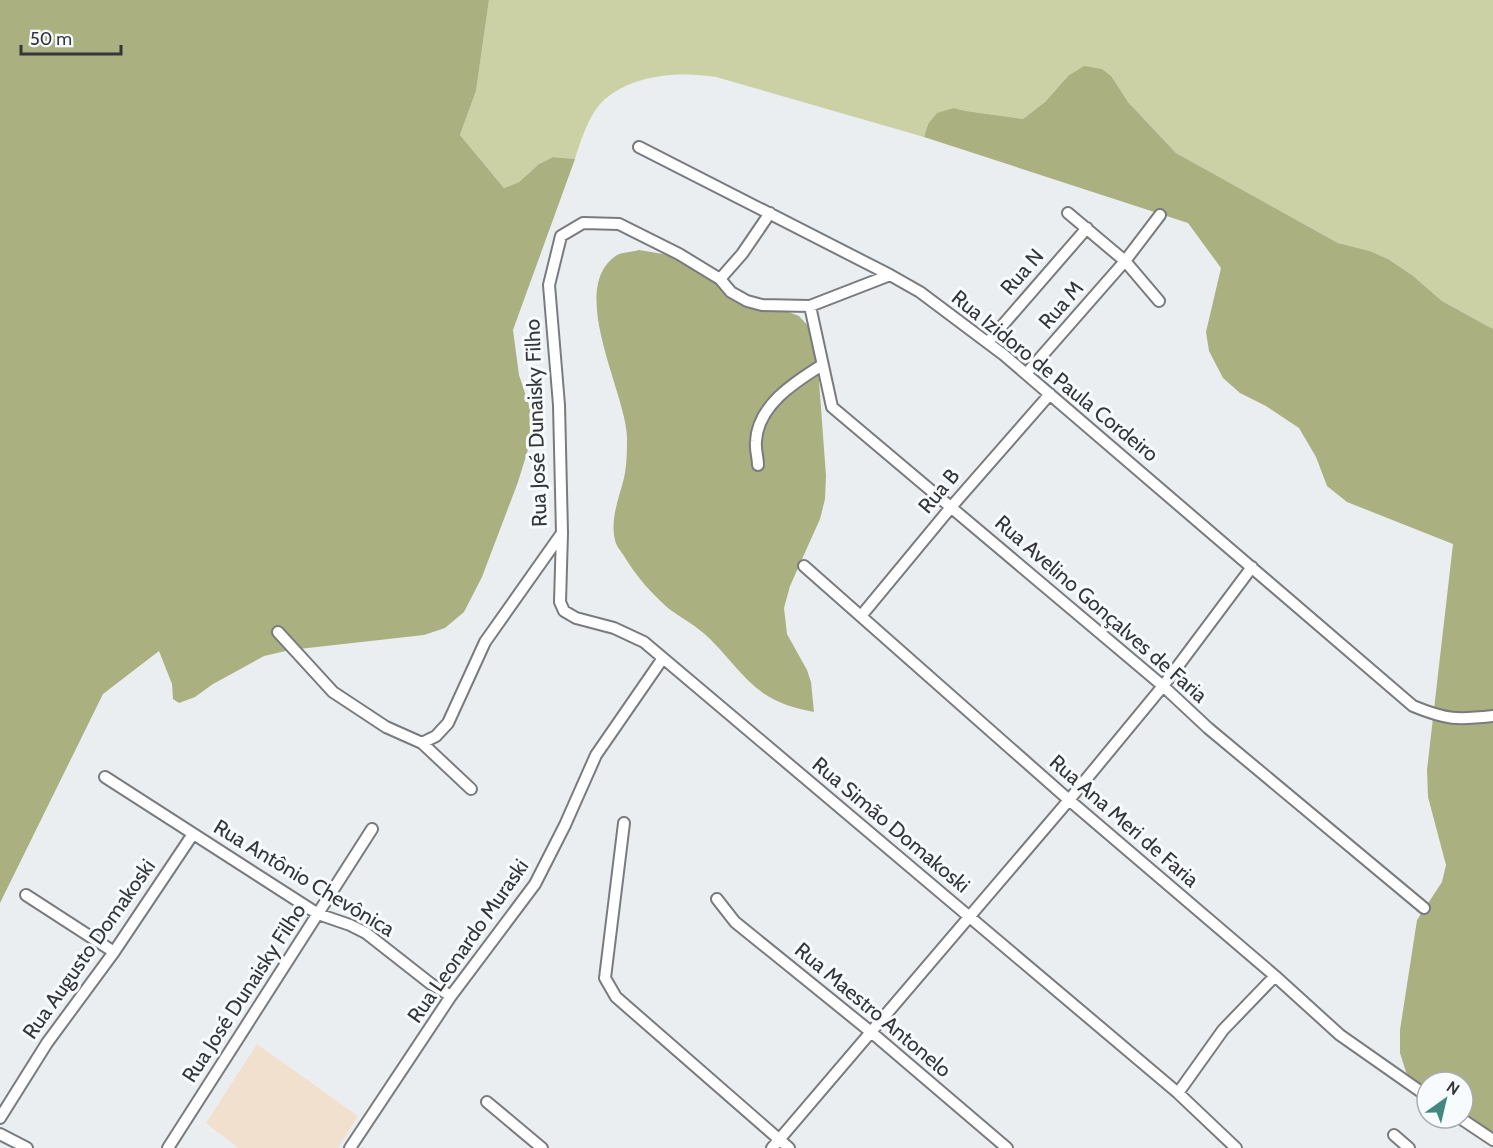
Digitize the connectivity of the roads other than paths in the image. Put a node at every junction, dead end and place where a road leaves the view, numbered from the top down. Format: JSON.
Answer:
{"nodes":[{"id":1,"x":639,"y":147,"type":"dead end"},
{"id":2,"x":770,"y":213,"type":"junction"},
{"id":3,"x":1068,"y":213,"type":"dead end"},
{"id":4,"x":1160,"y":214,"type":"dead end"},
{"id":5,"x":1087,"y":228,"type":"junction"},
{"id":6,"x":1125,"y":261,"type":"junction"},
{"id":7,"x":890,"y":275,"type":"junction"},
{"id":8,"x":720,"y":279,"type":"junction"},
{"id":9,"x":1160,"y":301,"type":"dead end"},
{"id":10,"x":810,"y":306,"type":"junction"},
{"id":11,"x":988,"y":342,"type":"junction"},
{"id":12,"x":822,"y":365,"type":"junction"},
{"id":13,"x":1026,"y":374,"type":"junction"},
{"id":14,"x":1050,"y":394,"type":"junction"},
{"id":15,"x":758,"y":465,"type":"dead end"},
{"id":16,"x":952,"y":506,"type":"junction"},
{"id":17,"x":562,"y":532,"type":"junction"},
{"id":18,"x":804,"y":566,"type":"dead end"},
{"id":19,"x":1252,"y":567,"type":"junction"},
{"id":20,"x":861,"y":616,"type":"junction"},
{"id":21,"x":278,"y":632,"type":"dead end"},
{"id":22,"x":663,"y":658,"type":"junction"},
{"id":23,"x":1163,"y":686,"type":"junction"},
{"id":24,"x":1493,"y":716,"type":"edge"},
{"id":25,"x":422,"y":743,"type":"junction"},
{"id":26,"x":105,"y":777,"type":"dead end"},
{"id":27,"x":471,"y":789,"type":"dead end"},
{"id":28,"x":1069,"y":800,"type":"junction"},
{"id":29,"x":624,"y":823,"type":"dead end"},
{"id":30,"x":372,"y":829,"type":"dead end"},
{"id":31,"x":193,"y":834,"type":"junction"},
{"id":32,"x":26,"y":895,"type":"dead end"},
{"id":33,"x":717,"y":899,"type":"dead end"},
{"id":34,"x":1424,"y":908,"type":"dead end"},
{"id":35,"x":318,"y":914,"type":"junction"},
{"id":36,"x":969,"y":917,"type":"junction"},
{"id":37,"x":114,"y":952,"type":"junction"},
{"id":38,"x":1275,"y":976,"type":"junction"},
{"id":39,"x":451,"y":996,"type":"junction"},
{"id":40,"x":871,"y":1032,"type":"junction"},
{"id":41,"x":1415,"y":1088,"type":"edge"},
{"id":42,"x":1178,"y":1093,"type":"junction"},
{"id":43,"x":487,"y":1102,"type":"dead end"},
{"id":44,"x":0,"y":1118,"type":"edge"},
{"id":45,"x":1475,"y":1128,"type":"edge"},
{"id":46,"x":0,"y":1134,"type":"edge"},
{"id":47,"x":1394,"y":1135,"type":"dead end"},
{"id":48,"x":1493,"y":1140,"type":"edge"},
{"id":49,"x":776,"y":1144,"type":"edge"},
{"id":50,"x":27,"y":1148,"type":"edge"},
{"id":51,"x":168,"y":1148,"type":"edge"},
{"id":52,"x":351,"y":1148,"type":"edge"},
{"id":53,"x":542,"y":1148,"type":"edge"},
{"id":54,"x":789,"y":1148,"type":"edge"},
{"id":55,"x":1007,"y":1148,"type":"edge"},
{"id":56,"x":1236,"y":1148,"type":"edge"},
{"id":57,"x":1409,"y":1148,"type":"edge"}],
"edges":[{"from":1,"to":2,"type":"street","name":"Rua Izidoro de Paula Cordeiro"},
{"from":2,"to":7,"type":"street","name":"Rua Izidoro de Paula Cordeiro"},
{"from":2,"to":8,"type":"street"},
{"from":3,"to":5,"type":"street"},
{"from":4,"to":6,"type":"street","name":"Rua M"},
{"from":5,"to":6,"type":"street"},
{"from":5,"to":11,"type":"street","name":"Rua N"},
{"from":6,"to":9,"type":"street"},
{"from":6,"to":13,"type":"street","name":"Rua M"},
{"from":7,"to":10,"type":"street"},
{"from":7,"to":11,"type":"street","name":"Rua Izidoro de Paula Cordeiro"},
{"from":8,"to":10,"type":"street","name":"Rua José Dunaisky Filho"},
{"from":8,"to":17,"type":"street","name":"Rua José Dunaisky Filho"},
{"from":10,"to":12,"type":"street","name":"Rua Avelino Gonçalves de Faria"},
{"from":11,"to":13,"type":"street","name":"Rua Izidoro de Paula Cordeiro"},
{"from":12,"to":15,"type":"street"},
{"from":12,"to":16,"type":"street","name":"Rua Avelino Gonçalves de Faria"},
{"from":13,"to":14,"type":"street","name":"Rua Izidoro de Paula Cordeiro"},
{"from":14,"to":16,"type":"street","name":"Rua B"},
{"from":14,"to":19,"type":"street","name":"Rua Izidoro de Paula Cordeiro"},
{"from":16,"to":20,"type":"street","name":"Rua B"},
{"from":16,"to":23,"type":"street","name":"Rua Avelino Gonçalves de Faria"},
{"from":17,"to":22,"type":"street","name":"Rua Simão Domakoski"},
{"from":17,"to":25,"type":"street","name":"Rua José Dunaisky Filho"},
{"from":18,"to":20,"type":"street","name":"Rua Ana Meri de Faria"},
{"from":19,"to":23,"type":"street"},
{"from":19,"to":24,"type":"street","name":"Rua Izidoro de Paula Cordeiro"},
{"from":20,"to":28,"type":"street","name":"Rua Ana Meri de Faria"},
{"from":21,"to":25,"type":"street"},
{"from":22,"to":36,"type":"street","name":"Rua Simão Domakoski"},
{"from":22,"to":39,"type":"street","name":"Rua Leonardo Muraski"},
{"from":23,"to":28,"type":"street"},
{"from":23,"to":34,"type":"street","name":"Rua Avelino Gonçalves de Faria"},
{"from":25,"to":27,"type":"street"},
{"from":26,"to":31,"type":"street","name":"Rua Antônio Chevônica"},
{"from":28,"to":36,"type":"street"},
{"from":28,"to":38,"type":"street","name":"Rua Ana Meri de Faria"},
{"from":29,"to":49,"type":"street"},
{"from":30,"to":35,"type":"street","name":"Rua José Dunaisky Filho"},
{"from":31,"to":35,"type":"street","name":"Rua Antônio Chevônica"},
{"from":31,"to":37,"type":"street","name":"Rua Augusto Domakoski"},
{"from":32,"to":37,"type":"street"},
{"from":33,"to":40,"type":"street","name":"Rua Maestro Antonelo"},
{"from":35,"to":39,"type":"street","name":"Rua Antônio Chevônica"},
{"from":35,"to":51,"type":"street","name":"Rua José Dunaisky Filho"},
{"from":36,"to":40,"type":"street"},
{"from":36,"to":42,"type":"street","name":"Rua Simão Domakoski"},
{"from":37,"to":44,"type":"street","name":"Rua Augusto Domakoski"},
{"from":38,"to":41,"type":"street","name":"Rua Ana Meri de Faria"},
{"from":38,"to":42,"type":"street"},
{"from":39,"to":52,"type":"street","name":"Rua Leonardo Muraski"},
{"from":40,"to":49,"type":"street"},
{"from":40,"to":55,"type":"street","name":"Rua Maestro Antonelo"},
{"from":42,"to":56,"type":"street","name":"Rua Simão Domakoski"},
{"from":43,"to":53,"type":"street"},
{"from":45,"to":48,"type":"street"},
{"from":46,"to":50,"type":"street"},
{"from":47,"to":57,"type":"street"},
{"from":49,"to":54,"type":"street"}]}
